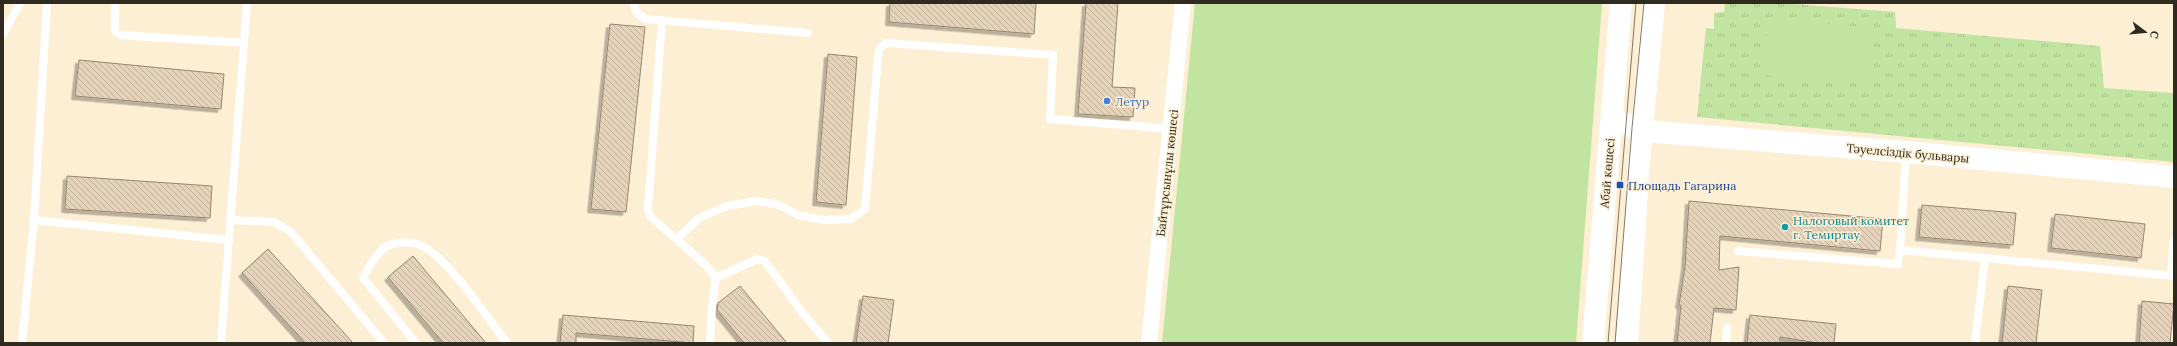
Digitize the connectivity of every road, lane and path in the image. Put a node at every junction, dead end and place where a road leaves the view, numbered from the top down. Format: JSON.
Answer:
{"nodes":[{"id":1,"x":20,"y":3,"type":"edge"},
{"id":2,"x":47,"y":3,"type":"edge"},
{"id":3,"x":115,"y":3,"type":"edge"},
{"id":4,"x":247,"y":3,"type":"edge"},
{"id":5,"x":634,"y":3,"type":"edge"},
{"id":6,"x":1183,"y":3,"type":"edge"},
{"id":7,"x":1621,"y":3,"type":"edge"},
{"id":8,"x":1654,"y":3,"type":"edge"},
{"id":9,"x":662,"y":20,"type":"junction"},
{"id":10,"x":808,"y":33,"type":"dead end"},
{"id":11,"x":3,"y":34,"type":"edge"},
{"id":12,"x":244,"y":43,"type":"junction"},
{"id":13,"x":1612,"y":119,"type":"junction"},
{"id":14,"x":1171,"y":129,"type":"junction"},
{"id":15,"x":1643,"y":131,"type":"junction"},
{"id":16,"x":1906,"y":152,"type":"junction"},
{"id":17,"x":2174,"y":177,"type":"edge"},
{"id":18,"x":34,"y":220,"type":"junction"},
{"id":19,"x":230,"y":220,"type":"junction"},
{"id":20,"x":676,"y":239,"type":"junction"},
{"id":21,"x":228,"y":240,"type":"junction"},
{"id":22,"x":2174,"y":240,"type":"edge"},
{"id":23,"x":1900,"y":250,"type":"junction"},
{"id":24,"x":1738,"y":251,"type":"dead end"},
{"id":25,"x":1985,"y":258,"type":"junction"},
{"id":26,"x":2172,"y":275,"type":"edge"},
{"id":27,"x":716,"y":278,"type":"junction"},
{"id":28,"x":1727,"y":328,"type":"dead end"},
{"id":29,"x":22,"y":343,"type":"edge"},
{"id":30,"x":221,"y":343,"type":"edge"},
{"id":31,"x":384,"y":343,"type":"edge"},
{"id":32,"x":416,"y":343,"type":"edge"},
{"id":33,"x":507,"y":343,"type":"edge"},
{"id":34,"x":710,"y":343,"type":"edge"},
{"id":35,"x":828,"y":343,"type":"edge"},
{"id":36,"x":1149,"y":343,"type":"edge"},
{"id":37,"x":1593,"y":343,"type":"edge"},
{"id":38,"x":1627,"y":343,"type":"edge"},
{"id":39,"x":1726,"y":343,"type":"edge"},
{"id":40,"x":1975,"y":343,"type":"edge"}],
"edges":[{"from":1,"to":11,"type":"lane"},
{"from":2,"to":18,"type":"lane"},
{"from":3,"to":12,"type":"lane"},
{"from":4,"to":12,"type":"lane"},
{"from":5,"to":9,"type":"lane"},
{"from":6,"to":14,"type":"street","name":"Байтұрсынұлы көшесі"},
{"from":7,"to":13,"type":"street","name":"Абай көшесі"},
{"from":8,"to":15,"type":"street"},
{"from":9,"to":10,"type":"lane"},
{"from":9,"to":20,"type":"lane"},
{"from":12,"to":19,"type":"lane"},
{"from":13,"to":15,"type":"street","name":"Тәуелсіздік бульвары"},
{"from":13,"to":37,"type":"street","name":"Абай көшесі"},
{"from":14,"to":20,"type":"lane"},
{"from":14,"to":36,"type":"street","name":"Байтұрсынұлы көшесі"},
{"from":15,"to":16,"type":"street","name":"Тәуелсіздік бульвары"},
{"from":15,"to":38,"type":"street"},
{"from":16,"to":17,"type":"street","name":"Тәуелсіздік бульвары"},
{"from":16,"to":23,"type":"lane"},
{"from":18,"to":21,"type":"lane"},
{"from":18,"to":29,"type":"lane"},
{"from":19,"to":21,"type":"lane"},
{"from":19,"to":31,"type":"lane"},
{"from":20,"to":27,"type":"lane"},
{"from":21,"to":30,"type":"lane"},
{"from":22,"to":26,"type":"lane"},
{"from":23,"to":24,"type":"lane"},
{"from":23,"to":25,"type":"lane"},
{"from":25,"to":26,"type":"lane"},
{"from":25,"to":40,"type":"lane"},
{"from":27,"to":34,"type":"lane"},
{"from":27,"to":35,"type":"lane"},
{"from":28,"to":39,"type":"lane"},
{"from":32,"to":33,"type":"lane"}]}
